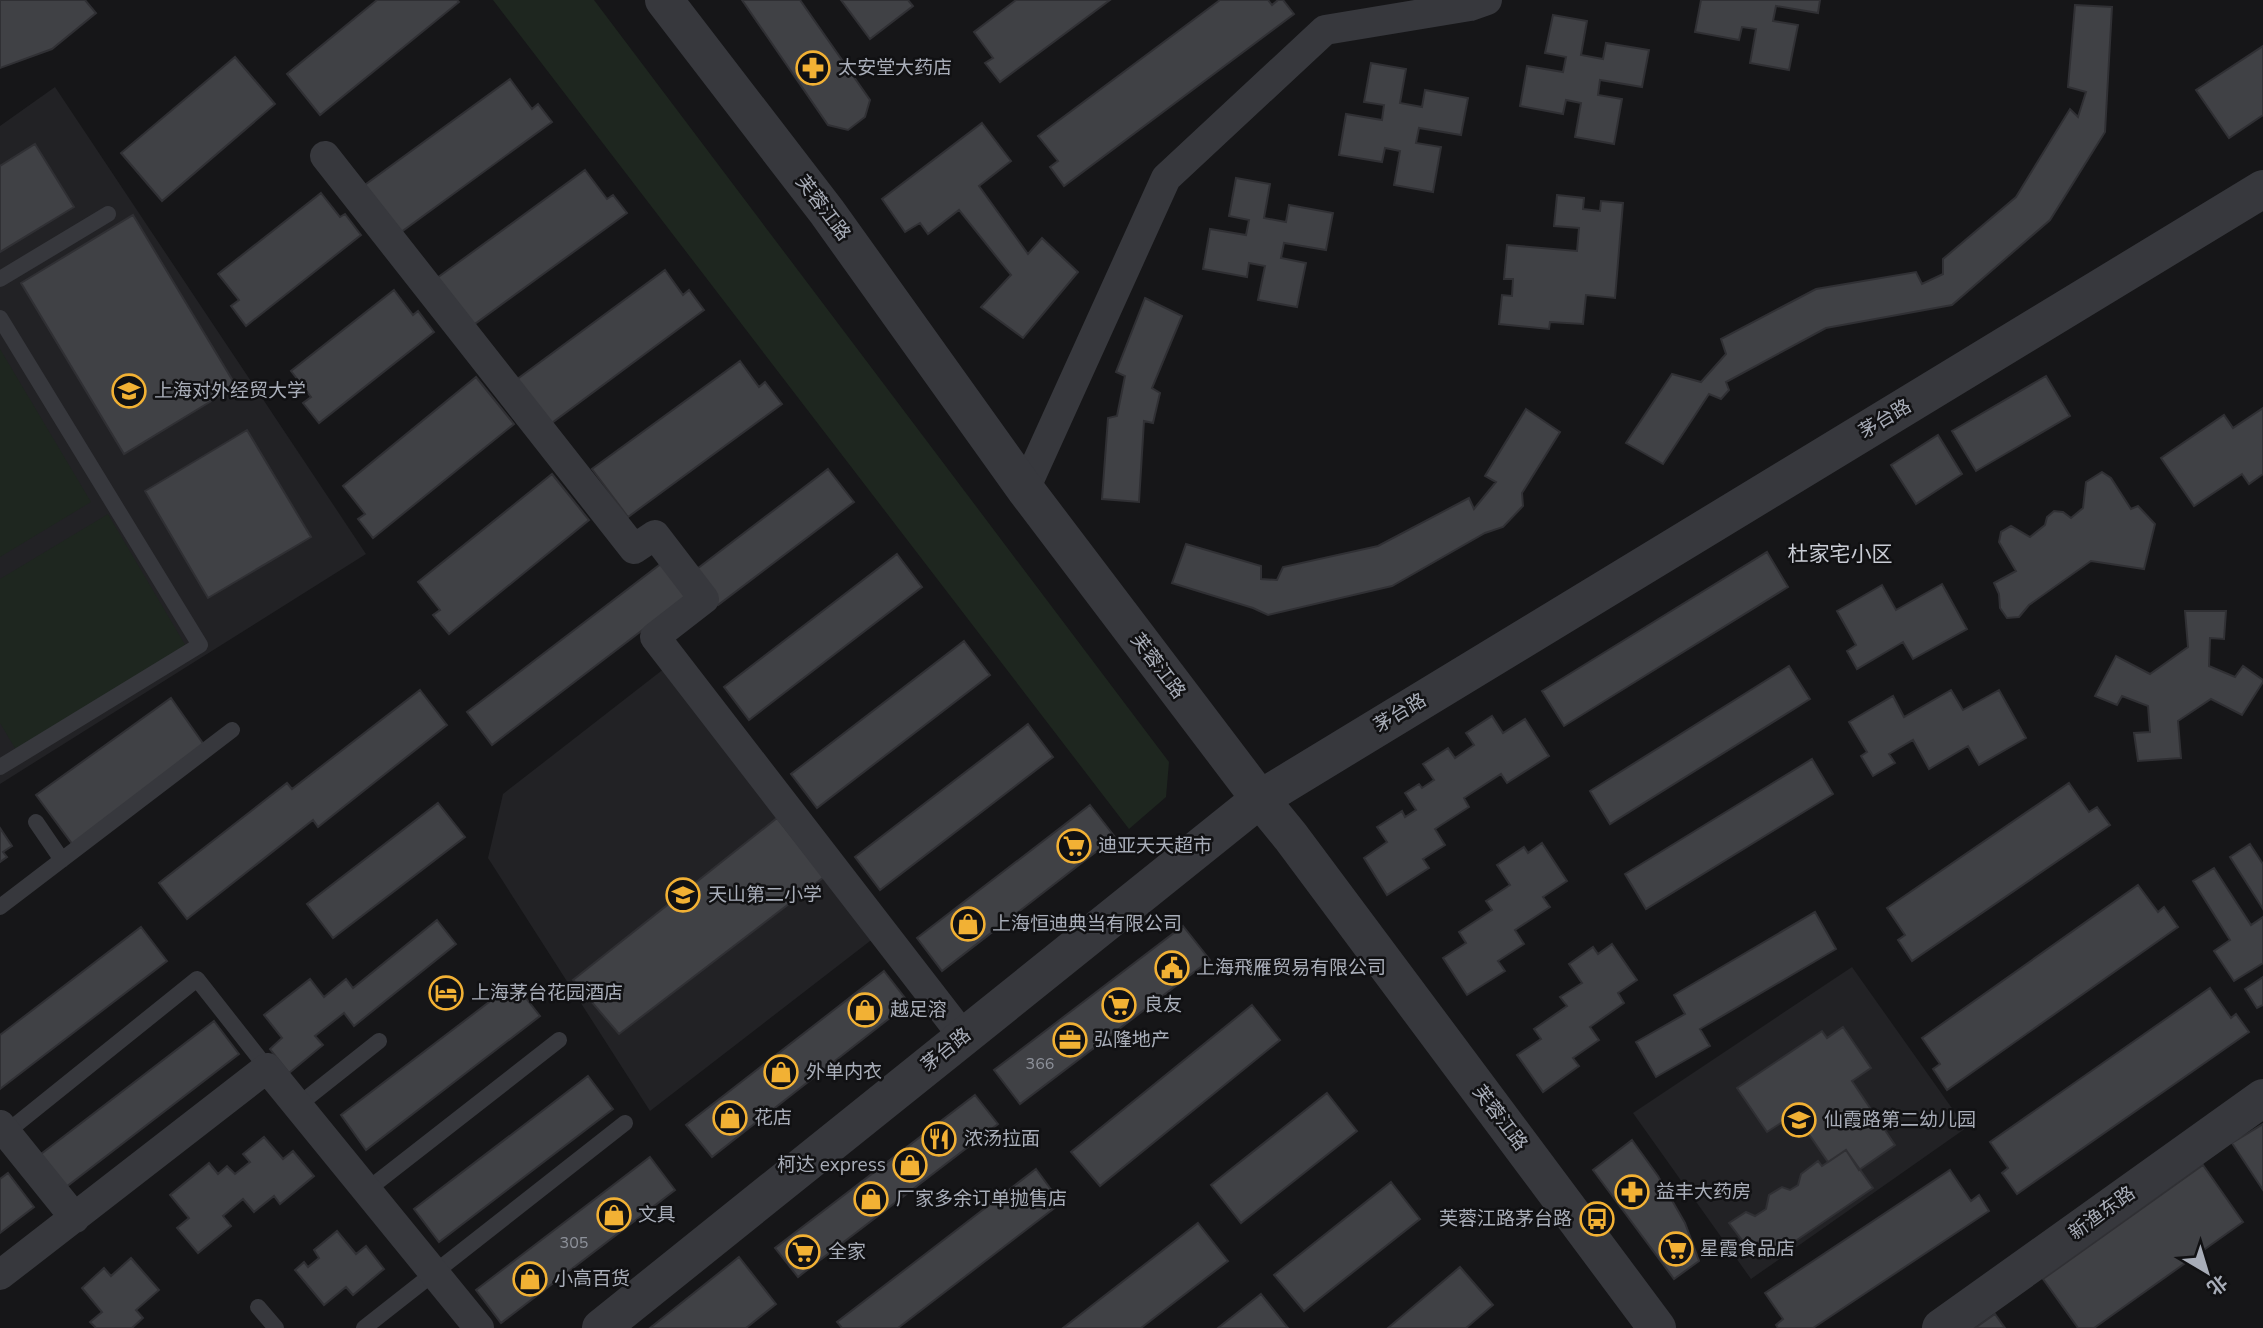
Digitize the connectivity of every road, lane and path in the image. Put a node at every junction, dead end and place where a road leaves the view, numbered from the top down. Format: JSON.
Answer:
{"nodes":[{"id":1,"x":664,"y":0,"type":"edge"},
{"id":2,"x":1487,"y":0,"type":"edge"},
{"id":3,"x":325,"y":156,"type":"dead end"},
{"id":4,"x":2263,"y":189,"type":"edge"},
{"id":5,"x":108,"y":214,"type":"dead end"},
{"id":6,"x":0,"y":279,"type":"edge"},
{"id":7,"x":0,"y":318,"type":"edge"},
{"id":8,"x":1026,"y":489,"type":"junction"},
{"id":9,"x":232,"y":730,"type":"dead end"},
{"id":10,"x":0,"y":767,"type":"edge"},
{"id":11,"x":1260,"y":799,"type":"junction"},
{"id":12,"x":36,"y":822,"type":"dead end"},
{"id":13,"x":62,"y":860,"type":"junction"},
{"id":14,"x":0,"y":907,"type":"edge"},
{"id":15,"x":963,"y":1036,"type":"junction"},
{"id":16,"x":559,"y":1040,"type":"dead end"},
{"id":17,"x":379,"y":1041,"type":"dead end"},
{"id":18,"x":267,"y":1068,"type":"junction"},
{"id":19,"x":2263,"y":1098,"type":"edge"},
{"id":20,"x":298,"y":1106,"type":"junction"},
{"id":21,"x":625,"y":1123,"type":"dead end"},
{"id":22,"x":2,"y":1132,"type":"edge"},
{"id":23,"x":367,"y":1190,"type":"junction"},
{"id":24,"x":75,"y":1218,"type":"junction"},
{"id":25,"x":435,"y":1272,"type":"junction"},
{"id":26,"x":0,"y":1275,"type":"edge"},
{"id":27,"x":258,"y":1307,"type":"dead end"},
{"id":28,"x":276,"y":1328,"type":"edge"},
{"id":29,"x":364,"y":1328,"type":"edge"},
{"id":30,"x":479,"y":1328,"type":"edge"},
{"id":31,"x":601,"y":1328,"type":"edge"},
{"id":32,"x":1657,"y":1328,"type":"edge"},
{"id":33,"x":1941,"y":1328,"type":"edge"}],
"edges":[{"from":1,"to":8,"type":"street","name":"芙蓉江路"},
{"from":2,"to":8,"type":"street"},
{"from":3,"to":15,"type":"street"},
{"from":4,"to":11,"type":"street","name":"茅台路"},
{"from":5,"to":6,"type":"lane"},
{"from":7,"to":10,"type":"lane"},
{"from":8,"to":11,"type":"street","name":"芙蓉江路"},
{"from":9,"to":13,"type":"lane"},
{"from":11,"to":15,"type":"street","name":"茅台路"},
{"from":11,"to":32,"type":"street","name":"芙蓉江路"},
{"from":12,"to":13,"type":"lane"},
{"from":13,"to":14,"type":"lane"},
{"from":15,"to":31,"type":"street","name":"茅台路"},
{"from":16,"to":23,"type":"lane"},
{"from":17,"to":20,"type":"lane"},
{"from":18,"to":20,"type":"street"},
{"from":18,"to":22,"type":"lane"},
{"from":18,"to":24,"type":"street"},
{"from":19,"to":33,"type":"street","name":"新渔东路"},
{"from":20,"to":23,"type":"street"},
{"from":21,"to":25,"type":"lane"},
{"from":22,"to":24,"type":"street"},
{"from":23,"to":25,"type":"street"},
{"from":24,"to":26,"type":"street"},
{"from":25,"to":29,"type":"lane"},
{"from":25,"to":30,"type":"street"},
{"from":27,"to":28,"type":"lane"}]}
